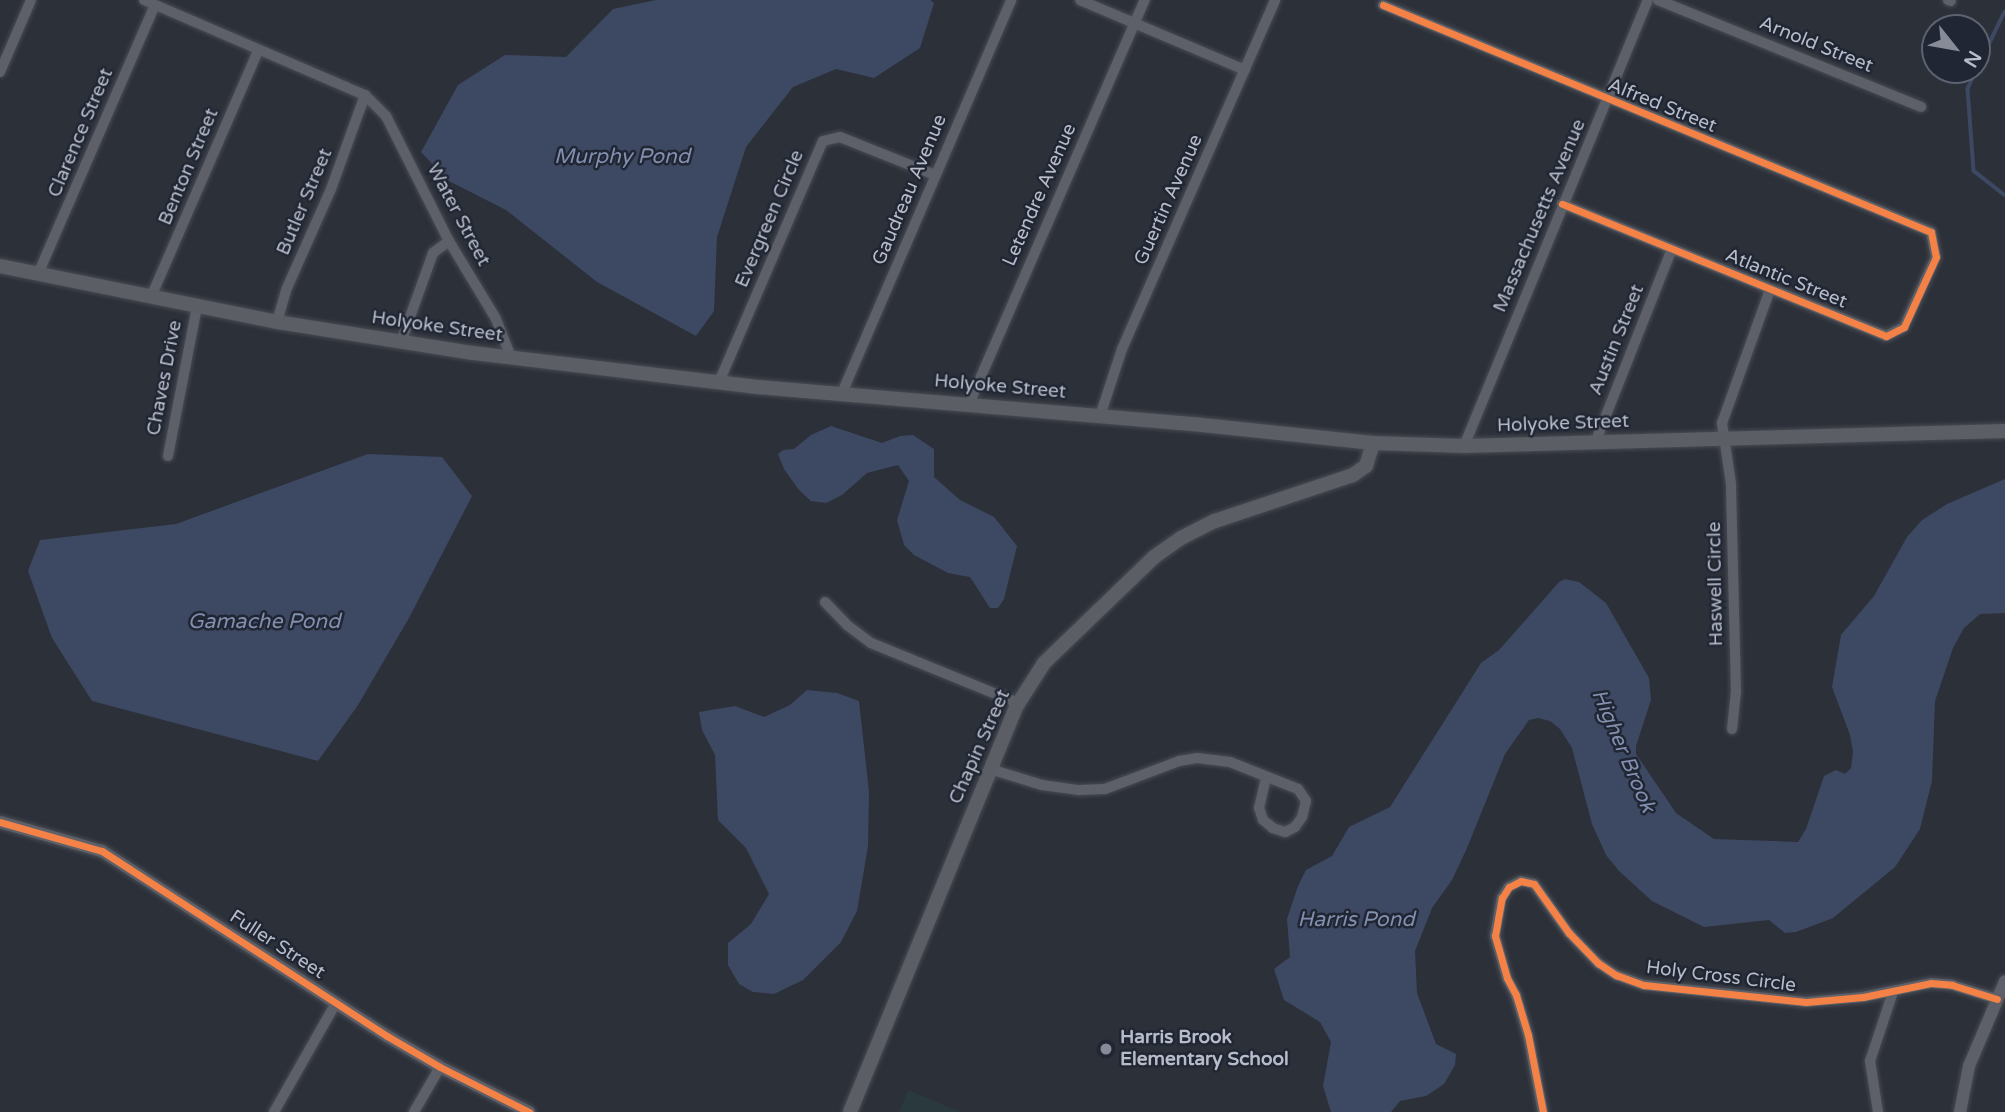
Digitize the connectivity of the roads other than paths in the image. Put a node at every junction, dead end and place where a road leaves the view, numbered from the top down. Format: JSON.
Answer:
{"nodes":[{"id":1,"x":31,"y":0,"type":"edge"},
{"id":2,"x":144,"y":0,"type":"edge"},
{"id":3,"x":1011,"y":0,"type":"edge"},
{"id":4,"x":1080,"y":0,"type":"edge"},
{"id":5,"x":1145,"y":0,"type":"edge"},
{"id":6,"x":1275,"y":0,"type":"edge"},
{"id":7,"x":1648,"y":0,"type":"edge"},
{"id":8,"x":1658,"y":0,"type":"edge"},
{"id":9,"x":155,"y":5,"type":"junction"},
{"id":10,"x":1383,"y":5,"type":"dead end"},
{"id":11,"x":1135,"y":24,"type":"junction"},
{"id":12,"x":258,"y":51,"type":"junction"},
{"id":13,"x":1245,"y":70,"type":"junction"},
{"id":14,"x":0,"y":72,"type":"edge"},
{"id":15,"x":365,"y":95,"type":"junction"},
{"id":16,"x":1607,"y":100,"type":"junction"},
{"id":17,"x":1921,"y":107,"type":"dead end"},
{"id":18,"x":935,"y":175,"type":"junction"},
{"id":19,"x":1562,"y":204,"type":"junction"},
{"id":20,"x":1931,"y":232,"type":"joint"},
{"id":21,"x":449,"y":241,"type":"junction"},
{"id":22,"x":1671,"y":251,"type":"junction"},
{"id":23,"x":0,"y":266,"type":"edge"},
{"id":24,"x":38,"y":274,"type":"junction"},
{"id":25,"x":1770,"y":290,"type":"junction"},
{"id":26,"x":151,"y":297,"type":"junction"},
{"id":27,"x":197,"y":307,"type":"junction"},
{"id":28,"x":277,"y":322,"type":"junction"},
{"id":29,"x":401,"y":342,"type":"junction"},
{"id":30,"x":511,"y":357,"type":"junction"},
{"id":31,"x":719,"y":382,"type":"junction"},
{"id":32,"x":842,"y":393,"type":"junction"},
{"id":33,"x":969,"y":404,"type":"junction"},
{"id":34,"x":1100,"y":415,"type":"junction"},
{"id":35,"x":2005,"y":431,"type":"edge"},
{"id":36,"x":1724,"y":439,"type":"junction"},
{"id":37,"x":1373,"y":443,"type":"junction"},
{"id":38,"x":1595,"y":443,"type":"junction"},
{"id":39,"x":1464,"y":446,"type":"junction"},
{"id":40,"x":168,"y":456,"type":"dead end"},
{"id":41,"x":825,"y":602,"type":"dead end"},
{"id":42,"x":1018,"y":703,"type":"junction"},
{"id":43,"x":1732,"y":729,"type":"dead end"},
{"id":44,"x":990,"y":769,"type":"junction"},
{"id":45,"x":1266,"y":777,"type":"junction"},
{"id":46,"x":0,"y":822,"type":"edge"},
{"id":47,"x":2005,"y":981,"type":"edge"},
{"id":48,"x":1893,"y":992,"type":"junction"},
{"id":49,"x":1997,"y":999,"type":"junction"},
{"id":50,"x":336,"y":1003,"type":"junction"},
{"id":51,"x":440,"y":1067,"type":"junction"},
{"id":52,"x":274,"y":1112,"type":"edge"},
{"id":53,"x":414,"y":1112,"type":"edge"},
{"id":54,"x":529,"y":1112,"type":"edge"},
{"id":55,"x":850,"y":1112,"type":"edge"},
{"id":56,"x":1543,"y":1112,"type":"edge"},
{"id":57,"x":1878,"y":1112,"type":"edge"},
{"id":58,"x":1961,"y":1112,"type":"edge"}],
"edges":[{"from":1,"to":14,"type":"street"},
{"from":2,"to":9,"type":"street"},
{"from":3,"to":18,"type":"street","name":"Gaudreau Avenue"},
{"from":4,"to":11,"type":"street"},
{"from":5,"to":11,"type":"street","name":"Letendre Avenue"},
{"from":6,"to":13,"type":"street","name":"Guertin Avenue"},
{"from":7,"to":16,"type":"street","name":"Massachusetts Avenue"},
{"from":8,"to":17,"type":"street","name":"Arnold Street"},
{"from":9,"to":12,"type":"street"},
{"from":9,"to":24,"type":"street","name":"Clarence Street"},
{"from":10,"to":16,"type":"street","name":"Alfred Street"},
{"from":11,"to":13,"type":"street"},
{"from":11,"to":33,"type":"street","name":"Letendre Avenue"},
{"from":12,"to":15,"type":"street"},
{"from":12,"to":26,"type":"street","name":"Benton Street"},
{"from":13,"to":34,"type":"street","name":"Guertin Avenue"},
{"from":15,"to":21,"type":"street","name":"Water Street"},
{"from":15,"to":28,"type":"street","name":"Butler Street"},
{"from":16,"to":19,"type":"street","name":"Massachusetts Avenue"},
{"from":16,"to":20,"type":"street","name":"Alfred Street"},
{"from":18,"to":31,"type":"street","name":"Evergreen Circle"},
{"from":18,"to":32,"type":"street","name":"Gaudreau Avenue"},
{"from":19,"to":22,"type":"street","name":"Atlantic Street"},
{"from":19,"to":39,"type":"street","name":"Massachusetts Avenue"},
{"from":20,"to":25,"type":"street","name":"Atlantic Street"},
{"from":21,"to":29,"type":"street"},
{"from":21,"to":30,"type":"street","name":"Water Street"},
{"from":22,"to":25,"type":"street","name":"Atlantic Street"},
{"from":22,"to":38,"type":"street","name":"Austin Street"},
{"from":23,"to":24,"type":"main road","name":"Holyoke Street"},
{"from":24,"to":26,"type":"main road","name":"Holyoke Street"},
{"from":25,"to":36,"type":"street","name":"Haswell Circle"},
{"from":26,"to":27,"type":"main road","name":"Holyoke Street"},
{"from":27,"to":28,"type":"main road","name":"Holyoke Street"},
{"from":27,"to":40,"type":"street","name":"Chaves Drive"},
{"from":28,"to":29,"type":"main road","name":"Holyoke Street"},
{"from":29,"to":30,"type":"main road","name":"Holyoke Street"},
{"from":30,"to":31,"type":"main road","name":"Holyoke Street"},
{"from":31,"to":32,"type":"main road","name":"Holyoke Street"},
{"from":32,"to":33,"type":"main road","name":"Holyoke Street"},
{"from":33,"to":34,"type":"main road","name":"Holyoke Street"},
{"from":34,"to":37,"type":"main road","name":"Holyoke Street"},
{"from":35,"to":36,"type":"main road","name":"Holyoke Street"},
{"from":36,"to":38,"type":"main road","name":"Holyoke Street"},
{"from":36,"to":43,"type":"street","name":"Haswell Circle"},
{"from":37,"to":39,"type":"main road","name":"Holyoke Street"},
{"from":37,"to":42,"type":"main road","name":"Chapin Street"},
{"from":38,"to":39,"type":"main road","name":"Holyoke Street"},
{"from":41,"to":42,"type":"street"},
{"from":42,"to":44,"type":"main road","name":"Chapin Street"},
{"from":44,"to":45,"type":"street"},
{"from":44,"to":55,"type":"main road","name":"Chapin Street"},
{"from":45,"to":45,"type":"street"},
{"from":46,"to":50,"type":"street","name":"Fuller Street"},
{"from":47,"to":49,"type":"street"},
{"from":48,"to":49,"type":"street","name":"Holy Cross Circle"},
{"from":48,"to":56,"type":"street","name":"Holy Cross Circle"},
{"from":48,"to":57,"type":"street"},
{"from":49,"to":58,"type":"street"},
{"from":50,"to":51,"type":"street","name":"Fuller Street"},
{"from":50,"to":52,"type":"street"},
{"from":51,"to":53,"type":"street"},
{"from":51,"to":54,"type":"street","name":"Fuller Street"}]}
